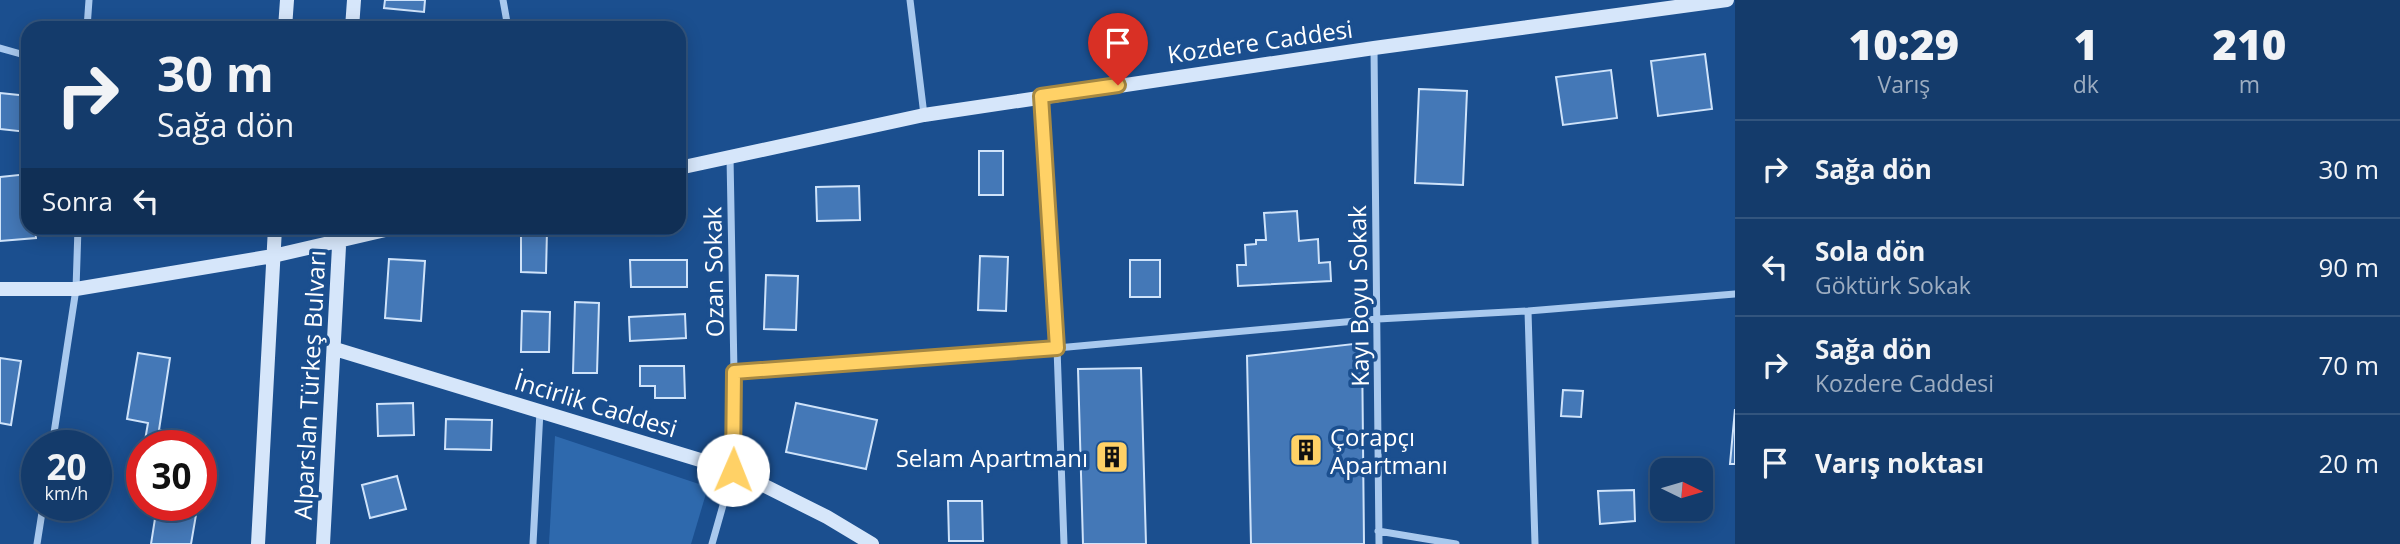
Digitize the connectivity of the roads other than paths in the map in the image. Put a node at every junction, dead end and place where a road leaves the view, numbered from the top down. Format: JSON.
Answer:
{"nodes":[{"id":1,"x":89,"y":0,"type":"edge"},
{"id":2,"x":287,"y":0,"type":"edge"},
{"id":3,"x":354,"y":0,"type":"edge"},
{"id":4,"x":503,"y":0,"type":"edge"},
{"id":5,"x":910,"y":0,"type":"edge"},
{"id":6,"x":1727,"y":0,"type":"edge"},
{"id":7,"x":88,"y":21,"type":"edge"},
{"id":8,"x":286,"y":21,"type":"edge"},
{"id":9,"x":352,"y":21,"type":"edge"},
{"id":10,"x":507,"y":21,"type":"edge"},
{"id":11,"x":0,"y":48,"type":"edge"},
{"id":12,"x":1374,"y":48,"type":"junction"},
{"id":13,"x":21,"y":54,"type":"edge"},
{"id":14,"x":1041,"y":96,"type":"junction"},
{"id":15,"x":924,"y":115,"type":"junction"},
{"id":16,"x":730,"y":157,"type":"junction"},
{"id":17,"x":686,"y":166,"type":"edge"},
{"id":18,"x":78,"y":235,"type":"edge"},
{"id":19,"x":274,"y":235,"type":"edge"},
{"id":20,"x":333,"y":235,"type":"edge"},
{"id":21,"x":339,"y":235,"type":"edge"},
{"id":22,"x":273,"y":256,"type":"junction"},
{"id":23,"x":0,"y":289,"type":"edge"},
{"id":24,"x":76,"y":289,"type":"junction"},
{"id":25,"x":1735,"y":294,"type":"edge"},
{"id":26,"x":1528,"y":311,"type":"junction"},
{"id":27,"x":1378,"y":319,"type":"junction"},
{"id":28,"x":1057,"y":348,"type":"junction"},
{"id":29,"x":335,"y":349,"type":"junction"},
{"id":30,"x":734,"y":372,"type":"junction"},
{"id":31,"x":540,"y":410,"type":"junction"},
{"id":32,"x":54,"y":430,"type":"edge"},
{"id":33,"x":733,"y":470,"type":"junction"},
{"id":34,"x":41,"y":521,"type":"edge"},
{"id":35,"x":1378,"y":531,"type":"junction"},
{"id":36,"x":37,"y":544,"type":"edge"},
{"id":37,"x":258,"y":544,"type":"edge"},
{"id":38,"x":323,"y":544,"type":"edge"},
{"id":39,"x":533,"y":544,"type":"edge"},
{"id":40,"x":712,"y":544,"type":"edge"},
{"id":41,"x":872,"y":544,"type":"edge"},
{"id":42,"x":1063,"y":544,"type":"edge"},
{"id":43,"x":1380,"y":544,"type":"edge"},
{"id":44,"x":1457,"y":544,"type":"edge"},
{"id":45,"x":1535,"y":544,"type":"edge"}],
"edges":[{"from":1,"to":7,"type":"street"},
{"from":2,"to":8,"type":"street"},
{"from":3,"to":9,"type":"street"},
{"from":4,"to":10,"type":"street"},
{"from":5,"to":15,"type":"street"},
{"from":6,"to":12,"type":"street","name":"Kozdere Caddesi"},
{"from":11,"to":13,"type":"street"},
{"from":12,"to":14,"type":"street","name":"Kozdere Caddesi"},
{"from":12,"to":27,"type":"street","name":"Kayı Boyu Sokak"},
{"from":14,"to":15,"type":"street","name":"Kozdere Caddesi"},
{"from":14,"to":28,"type":"street"},
{"from":15,"to":16,"type":"street","name":"Kozdere Caddesi"},
{"from":16,"to":17,"type":"street","name":"Kozdere Caddesi"},
{"from":16,"to":30,"type":"street","name":"Ozan Sokak"},
{"from":18,"to":24,"type":"street"},
{"from":19,"to":22,"type":"street","name":"Alparslan Türkeş Bulvarı"},
{"from":20,"to":22,"type":"street"},
{"from":21,"to":29,"type":"street","name":"Alparslan Türkeş Bulvarı"},
{"from":22,"to":24,"type":"street"},
{"from":22,"to":37,"type":"street","name":"Alparslan Türkeş Bulvarı"},
{"from":23,"to":24,"type":"street"},
{"from":24,"to":32,"type":"street"},
{"from":25,"to":26,"type":"street"},
{"from":26,"to":27,"type":"street"},
{"from":26,"to":45,"type":"street"},
{"from":27,"to":28,"type":"street"},
{"from":27,"to":35,"type":"street","name":"Kayı Boyu Sokak"},
{"from":28,"to":30,"type":"street"},
{"from":28,"to":42,"type":"street"},
{"from":29,"to":31,"type":"street","name":"İncirlik Caddesi"},
{"from":29,"to":38,"type":"street","name":"Alparslan Türkeş Bulvarı"},
{"from":30,"to":33,"type":"street","name":"Ozan Sokak"},
{"from":31,"to":33,"type":"street","name":"İncirlik Caddesi"},
{"from":31,"to":39,"type":"street"},
{"from":33,"to":40,"type":"street","name":"Ozan Sokak"},
{"from":33,"to":41,"type":"street","name":"İncirlik Caddesi"},
{"from":34,"to":36,"type":"street"},
{"from":35,"to":43,"type":"street","name":"Kayı Boyu Sokak"},
{"from":35,"to":44,"type":"street"}]}
